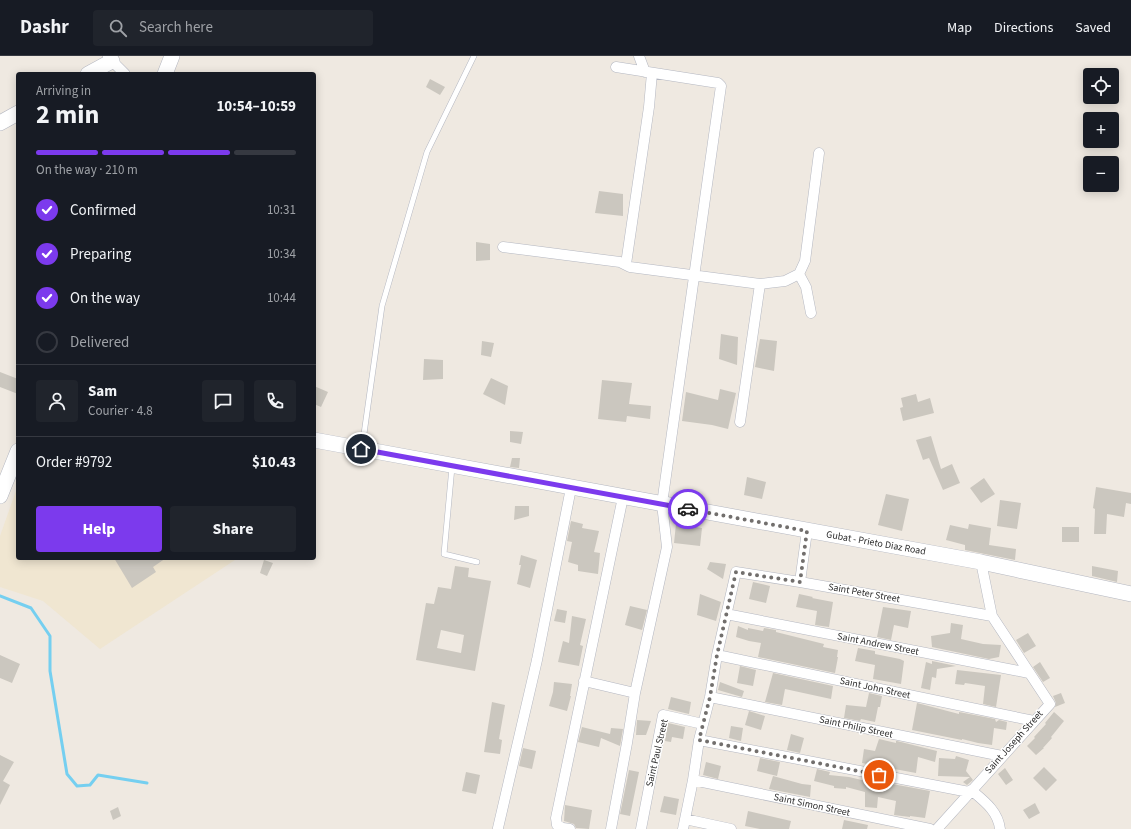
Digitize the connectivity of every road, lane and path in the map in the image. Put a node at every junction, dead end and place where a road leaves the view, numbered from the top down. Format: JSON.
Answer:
{"nodes":[{"id":1,"x":172,"y":56,"type":"edge"},
{"id":2,"x":474,"y":56,"type":"edge"},
{"id":3,"x":639,"y":56,"type":"edge"},
{"id":4,"x":110,"y":58,"type":"edge"},
{"id":5,"x":616,"y":67,"type":"dead end"},
{"id":6,"x":91,"y":72,"type":"edge"},
{"id":7,"x":123,"y":72,"type":"edge"},
{"id":8,"x":166,"y":72,"type":"edge"},
{"id":9,"x":648,"y":72,"type":"junction"},
{"id":10,"x":16,"y":114,"type":"edge"},
{"id":11,"x":0,"y":123,"type":"edge"},
{"id":12,"x":819,"y":153,"type":"dead end"},
{"id":13,"x":503,"y":247,"type":"dead end"},
{"id":14,"x":626,"y":264,"type":"junction"},
{"id":15,"x":799,"y":274,"type":"junction"},
{"id":16,"x":694,"y":275,"type":"junction"},
{"id":17,"x":760,"y":284,"type":"junction"},
{"id":18,"x":811,"y":313,"type":"dead end"},
{"id":19,"x":740,"y":422,"type":"dead end"},
{"id":20,"x":316,"y":440,"type":"edge"},
{"id":21,"x":361,"y":449,"type":"junction"},
{"id":22,"x":16,"y":456,"type":"edge"},
{"id":23,"x":452,"y":466,"type":"junction"},
{"id":24,"x":571,"y":488,"type":"junction"},
{"id":25,"x":0,"y":496,"type":"edge"},
{"id":26,"x":623,"y":497,"type":"junction"},
{"id":27,"x":662,"y":504,"type":"junction"},
{"id":28,"x":807,"y":531,"type":"junction"},
{"id":29,"x":476,"y":562,"type":"dead end"},
{"id":30,"x":981,"y":562,"type":"junction"},
{"id":31,"x":800,"y":582,"type":"junction"},
{"id":32,"x":1131,"y":594,"type":"edge"},
{"id":33,"x":726,"y":614,"type":"junction"},
{"id":34,"x":992,"y":616,"type":"junction"},
{"id":35,"x":717,"y":655,"type":"junction"},
{"id":36,"x":1029,"y":673,"type":"junction"},
{"id":37,"x":584,"y":681,"type":"junction"},
{"id":38,"x":635,"y":693,"type":"junction"},
{"id":39,"x":710,"y":697,"type":"junction"},
{"id":40,"x":1034,"y":721,"type":"junction"},
{"id":41,"x":703,"y":724,"type":"junction"},
{"id":42,"x":699,"y":740,"type":"junction"},
{"id":43,"x":1002,"y":756,"type":"junction"},
{"id":44,"x":693,"y":780,"type":"junction"},
{"id":45,"x":970,"y":791,"type":"junction"},
{"id":46,"x":684,"y":824,"type":"edge"},
{"id":47,"x":498,"y":828,"type":"dead end"},
{"id":48,"x":570,"y":829,"type":"edge"},
{"id":49,"x":610,"y":829,"type":"edge"},
{"id":50,"x":640,"y":829,"type":"edge"},
{"id":51,"x":730,"y":829,"type":"edge"},
{"id":52,"x":930,"y":829,"type":"edge"},
{"id":53,"x":936,"y":829,"type":"edge"},
{"id":54,"x":1000,"y":829,"type":"edge"}],
"edges":[{"from":1,"to":8,"type":"main road"},
{"from":2,"to":21,"type":"lane"},
{"from":3,"to":9,"type":"street"},
{"from":4,"to":6,"type":"main road"},
{"from":4,"to":7,"type":"street"},
{"from":5,"to":9,"type":"street"},
{"from":9,"to":14,"type":"street"},
{"from":9,"to":16,"type":"street"},
{"from":10,"to":11,"type":"main road"},
{"from":12,"to":15,"type":"street"},
{"from":13,"to":14,"type":"street"},
{"from":14,"to":16,"type":"street"},
{"from":15,"to":17,"type":"street"},
{"from":15,"to":18,"type":"street"},
{"from":16,"to":17,"type":"street"},
{"from":16,"to":27,"type":"street"},
{"from":17,"to":19,"type":"street"},
{"from":20,"to":21,"type":"main road","name":"Gubat - Prieto Diaz Road"},
{"from":21,"to":23,"type":"main road","name":"Gubat - Prieto Diaz Road"},
{"from":22,"to":25,"type":"main road"},
{"from":23,"to":24,"type":"main road","name":"Gubat - Prieto Diaz Road"},
{"from":23,"to":29,"type":"lane"},
{"from":24,"to":26,"type":"main road","name":"Gubat - Prieto Diaz Road"},
{"from":24,"to":47,"type":"street"},
{"from":26,"to":27,"type":"main road","name":"Gubat - Prieto Diaz Road"},
{"from":26,"to":37,"type":"street"},
{"from":27,"to":28,"type":"main road","name":"Gubat - Prieto Diaz Road"},
{"from":27,"to":38,"type":"street"},
{"from":28,"to":30,"type":"main road","name":"Gubat - Prieto Diaz Road"},
{"from":28,"to":31,"type":"street"},
{"from":30,"to":32,"type":"main road","name":"Gubat - Prieto Diaz Road"},
{"from":30,"to":34,"type":"street","name":"Saint Joseph Street"},
{"from":31,"to":33,"type":"street","name":"Saint Peter Street"},
{"from":31,"to":34,"type":"street","name":"Saint Peter Street"},
{"from":33,"to":35,"type":"street"},
{"from":33,"to":36,"type":"street","name":"Saint Andrew Street"},
{"from":34,"to":36,"type":"street","name":"Saint Joseph Street"},
{"from":35,"to":39,"type":"street"},
{"from":35,"to":40,"type":"street","name":"Saint John Street"},
{"from":36,"to":40,"type":"street","name":"Saint Joseph Street"},
{"from":37,"to":38,"type":"street"},
{"from":37,"to":48,"type":"street"},
{"from":38,"to":49,"type":"street"},
{"from":39,"to":41,"type":"street"},
{"from":39,"to":43,"type":"street","name":"Saint Philip Street"},
{"from":40,"to":43,"type":"street","name":"Saint Joseph Street"},
{"from":41,"to":42,"type":"street"},
{"from":41,"to":50,"type":"street","name":"Saint Paul Street"},
{"from":42,"to":44,"type":"street"},
{"from":42,"to":45,"type":"street"},
{"from":43,"to":45,"type":"street","name":"Saint Joseph Street"},
{"from":44,"to":46,"type":"street"},
{"from":44,"to":52,"type":"street","name":"Saint Simon Street"},
{"from":45,"to":53,"type":"street","name":"Saint Joseph Street"},
{"from":45,"to":54,"type":"street"},
{"from":46,"to":51,"type":"street"}]}
